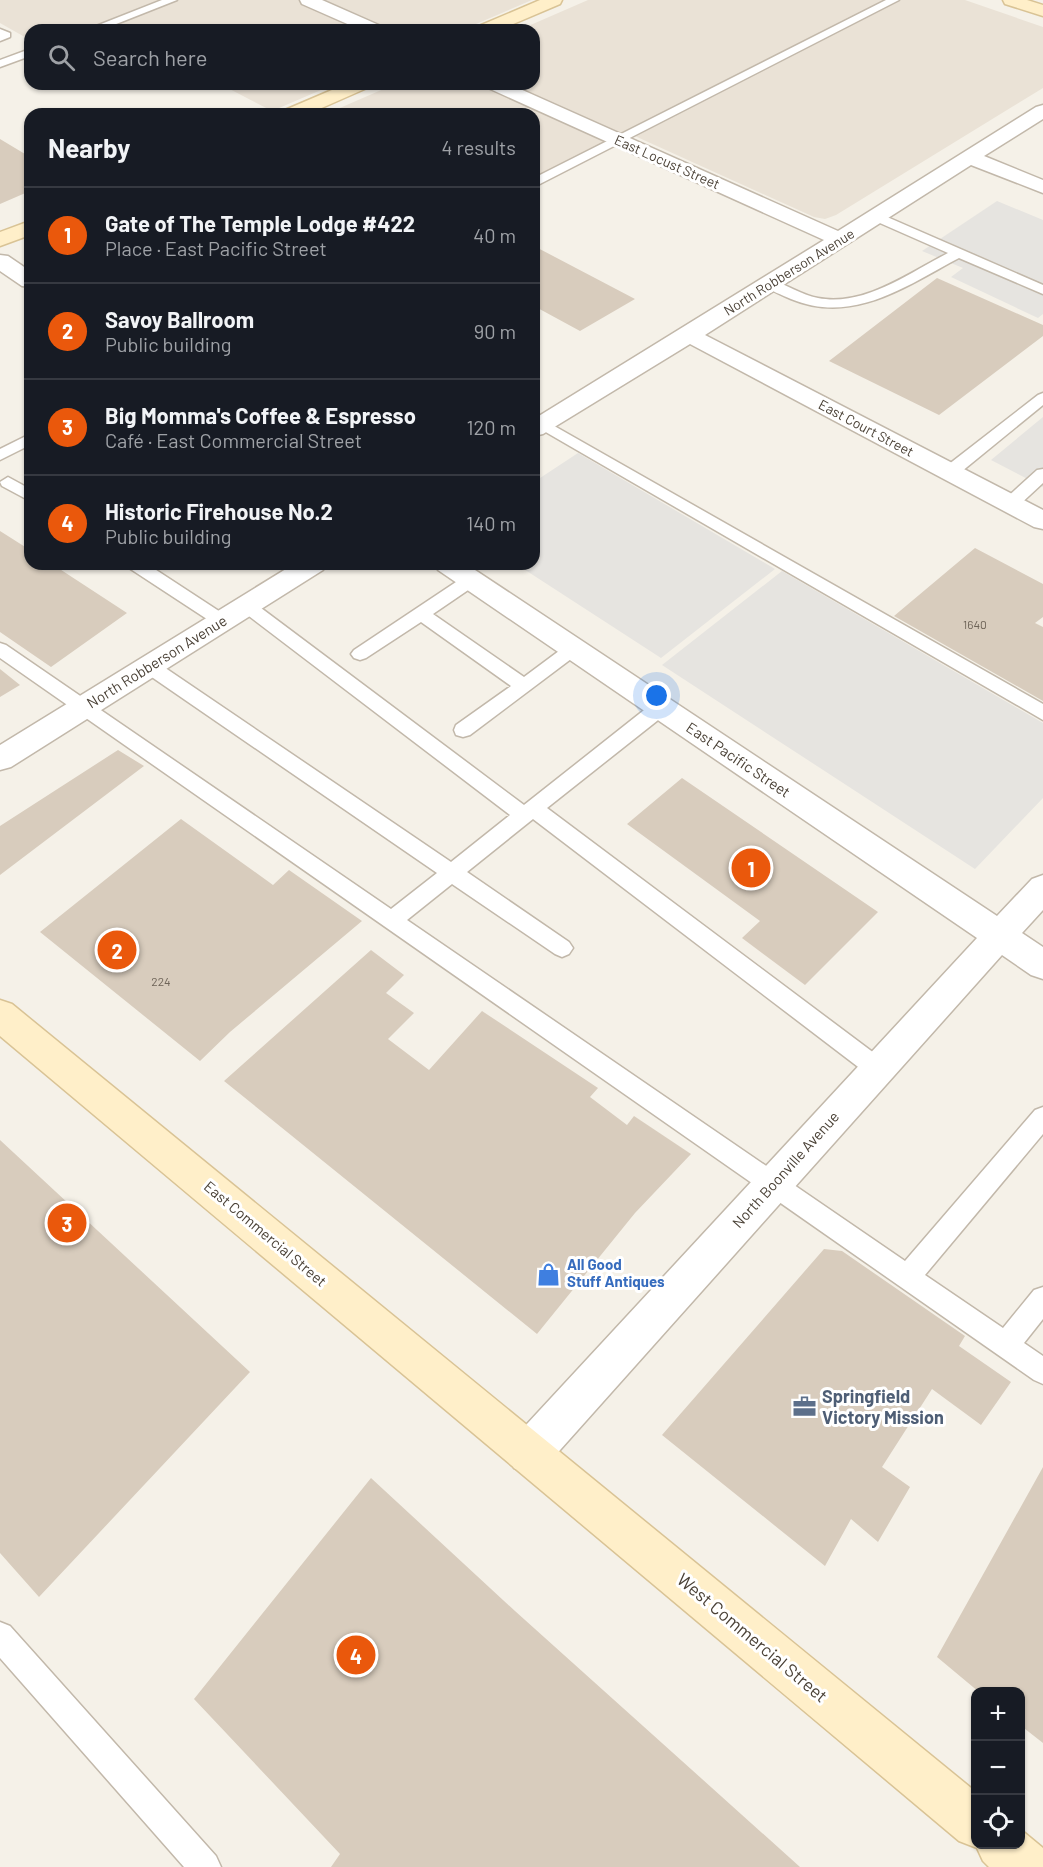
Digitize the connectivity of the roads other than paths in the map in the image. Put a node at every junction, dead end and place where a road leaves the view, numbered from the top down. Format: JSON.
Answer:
{"nodes":[{"id":1,"x":172,"y":0,"type":"edge"},
{"id":2,"x":308,"y":0,"type":"edge"},
{"id":3,"x":554,"y":0,"type":"edge"},
{"id":4,"x":894,"y":0,"type":"edge"},
{"id":5,"x":1011,"y":0,"type":"edge"},
{"id":6,"x":1043,"y":11,"type":"edge"},
{"id":7,"x":107,"y":24,"type":"edge"},
{"id":8,"x":362,"y":24,"type":"edge"},
{"id":9,"x":499,"y":24,"type":"edge"},
{"id":10,"x":0,"y":32,"type":"edge"},
{"id":11,"x":0,"y":38,"type":"edge"},
{"id":12,"x":24,"y":54,"type":"edge"},
{"id":13,"x":0,"y":63,"type":"edge"},
{"id":14,"x":347,"y":90,"type":"edge"},
{"id":15,"x":507,"y":90,"type":"edge"},
{"id":16,"x":306,"y":108,"type":"edge"},
{"id":17,"x":1043,"y":111,"type":"edge"},
{"id":18,"x":619,"y":140,"type":"junction"},
{"id":19,"x":971,"y":158,"type":"junction"},
{"id":20,"x":540,"y":180,"type":"edge"},
{"id":21,"x":1043,"y":187,"type":"edge"},
{"id":22,"x":878,"y":217,"type":"junction"},
{"id":23,"x":24,"y":230,"type":"edge"},
{"id":24,"x":0,"y":240,"type":"edge"},
{"id":25,"x":840,"y":240,"type":"junction"},
{"id":26,"x":958,"y":253,"type":"junction"},
{"id":27,"x":0,"y":261,"type":"edge"},
{"id":28,"x":24,"y":277,"type":"edge"},
{"id":29,"x":770,"y":284,"type":"junction"},
{"id":30,"x":1043,"y":290,"type":"edge"},
{"id":31,"x":689,"y":335,"type":"junction"},
{"id":32,"x":1043,"y":398,"type":"edge"},
{"id":33,"x":540,"y":426,"type":"edge"},
{"id":34,"x":540,"y":428,"type":"edge"},
{"id":35,"x":24,"y":442,"type":"edge"},
{"id":36,"x":0,"y":455,"type":"edge"},
{"id":37,"x":950,"y":472,"type":"junction"},
{"id":38,"x":1043,"y":474,"type":"edge"},
{"id":39,"x":8,"y":482,"type":"dead end"},
{"id":40,"x":24,"y":492,"type":"edge"},
{"id":41,"x":1010,"y":504,"type":"junction"},
{"id":42,"x":1043,"y":521,"type":"edge"},
{"id":43,"x":144,"y":570,"type":"edge"},
{"id":44,"x":304,"y":570,"type":"edge"},
{"id":45,"x":459,"y":572,"type":"edge"},
{"id":46,"x":247,"y":606,"type":"junction"},
{"id":47,"x":422,"y":614,"type":"junction"},
{"id":48,"x":222,"y":621,"type":"junction"},
{"id":49,"x":0,"y":649,"type":"edge"},
{"id":50,"x":573,"y":649,"type":"junction"},
{"id":51,"x":360,"y":654,"type":"dead end"},
{"id":52,"x":149,"y":666,"type":"junction"},
{"id":53,"x":524,"y":686,"type":"junction"},
{"id":54,"x":84,"y":707,"type":"junction"},
{"id":55,"x":660,"y":708,"type":"junction"},
{"id":56,"x":1043,"y":713,"type":"edge"},
{"id":57,"x":463,"y":729,"type":"dead end"},
{"id":58,"x":0,"y":759,"type":"edge"},
{"id":59,"x":529,"y":812,"type":"junction"},
{"id":60,"x":451,"y":873,"type":"junction"},
{"id":61,"x":1043,"y":888,"type":"edge"},
{"id":62,"x":392,"y":920,"type":"junction"},
{"id":63,"x":999,"y":935,"type":"junction"},
{"id":64,"x":562,"y":948,"type":"dead end"},
{"id":65,"x":1043,"y":965,"type":"edge"},
{"id":66,"x":0,"y":1015,"type":"edge"},
{"id":67,"x":878,"y":1069,"type":"junction"},
{"id":68,"x":1043,"y":1117,"type":"edge"},
{"id":69,"x":774,"y":1183,"type":"junction"},
{"id":70,"x":907,"y":1277,"type":"junction"},
{"id":71,"x":1043,"y":1299,"type":"edge"},
{"id":72,"x":1006,"y":1345,"type":"junction"},
{"id":73,"x":1043,"y":1371,"type":"edge"},
{"id":74,"x":529,"y":1453,"type":"junction"},
{"id":75,"x":0,"y":1636,"type":"edge"},
{"id":76,"x":971,"y":1821,"type":"edge"},
{"id":77,"x":1005,"y":1849,"type":"edge"},
{"id":78,"x":205,"y":1867,"type":"edge"},
{"id":79,"x":1028,"y":1867,"type":"edge"}],
"edges":[{"from":1,"to":7,"type":"lane"},
{"from":2,"to":8,"type":"street"},
{"from":3,"to":9,"type":"street"},
{"from":4,"to":18,"type":"lane"},
{"from":5,"to":6,"type":"street"},
{"from":10,"to":11,"type":"lane"},
{"from":12,"to":13,"type":"lane"},
{"from":14,"to":16,"type":"street"},
{"from":15,"to":18,"type":"street","name":"East Locust Street"},
{"from":17,"to":19,"type":"street","name":"North Robberson Avenue"},
{"from":18,"to":20,"type":"lane"},
{"from":18,"to":25,"type":"street","name":"East Locust Street"},
{"from":19,"to":21,"type":"street"},
{"from":19,"to":22,"type":"street","name":"North Robberson Avenue"},
{"from":22,"to":25,"type":"street","name":"North Robberson Avenue"},
{"from":22,"to":26,"type":"lane"},
{"from":23,"to":24,"type":"street"},
{"from":25,"to":29,"type":"street","name":"North Robberson Avenue"},
{"from":26,"to":29,"type":"lane"},
{"from":26,"to":30,"type":"lane"},
{"from":27,"to":28,"type":"street"},
{"from":29,"to":31,"type":"street","name":"North Robberson Avenue"},
{"from":31,"to":33,"type":"street","name":"North Robberson Avenue"},
{"from":31,"to":37,"type":"street","name":"East Court Street"},
{"from":32,"to":37,"type":"lane"},
{"from":34,"to":56,"type":"lane"},
{"from":35,"to":36,"type":"lane"},
{"from":37,"to":41,"type":"street","name":"East Court Street"},
{"from":38,"to":41,"type":"lane"},
{"from":39,"to":40,"type":"lane"},
{"from":41,"to":42,"type":"street","name":"East Court Street"},
{"from":43,"to":48,"type":"lane"},
{"from":44,"to":46,"type":"street","name":"North Robberson Avenue"},
{"from":45,"to":47,"type":"lane"},
{"from":45,"to":50,"type":"street","name":"East Pacific Street"},
{"from":46,"to":48,"type":"street","name":"North Robberson Avenue"},
{"from":46,"to":59,"type":"lane"},
{"from":47,"to":51,"type":"lane"},
{"from":47,"to":53,"type":"lane"},
{"from":48,"to":52,"type":"street","name":"North Robberson Avenue"},
{"from":49,"to":54,"type":"lane"},
{"from":50,"to":53,"type":"lane"},
{"from":50,"to":55,"type":"street","name":"East Pacific Street"},
{"from":52,"to":54,"type":"street","name":"North Robberson Avenue"},
{"from":52,"to":60,"type":"lane"},
{"from":53,"to":57,"type":"lane"},
{"from":54,"to":58,"type":"street","name":"North Robberson Avenue"},
{"from":54,"to":62,"type":"lane"},
{"from":55,"to":59,"type":"lane"},
{"from":55,"to":63,"type":"street","name":"East Pacific Street"},
{"from":59,"to":60,"type":"lane"},
{"from":59,"to":67,"type":"lane"},
{"from":60,"to":62,"type":"lane"},
{"from":60,"to":64,"type":"lane"},
{"from":61,"to":63,"type":"street","name":"North Boonville Avenue"},
{"from":62,"to":69,"type":"lane"},
{"from":63,"to":65,"type":"street","name":"East Pacific Street"},
{"from":63,"to":67,"type":"street","name":"North Boonville Avenue"},
{"from":66,"to":74,"type":"street","name":"East Commercial Street"},
{"from":67,"to":69,"type":"street","name":"North Boonville Avenue"},
{"from":68,"to":70,"type":"lane"},
{"from":69,"to":70,"type":"lane"},
{"from":69,"to":74,"type":"street","name":"North Boonville Avenue"},
{"from":70,"to":72,"type":"lane"},
{"from":71,"to":72,"type":"lane"},
{"from":72,"to":73,"type":"lane"},
{"from":74,"to":76,"type":"street","name":"West Commercial Street"},
{"from":75,"to":78,"type":"lane"},
{"from":77,"to":79,"type":"street"}]}
